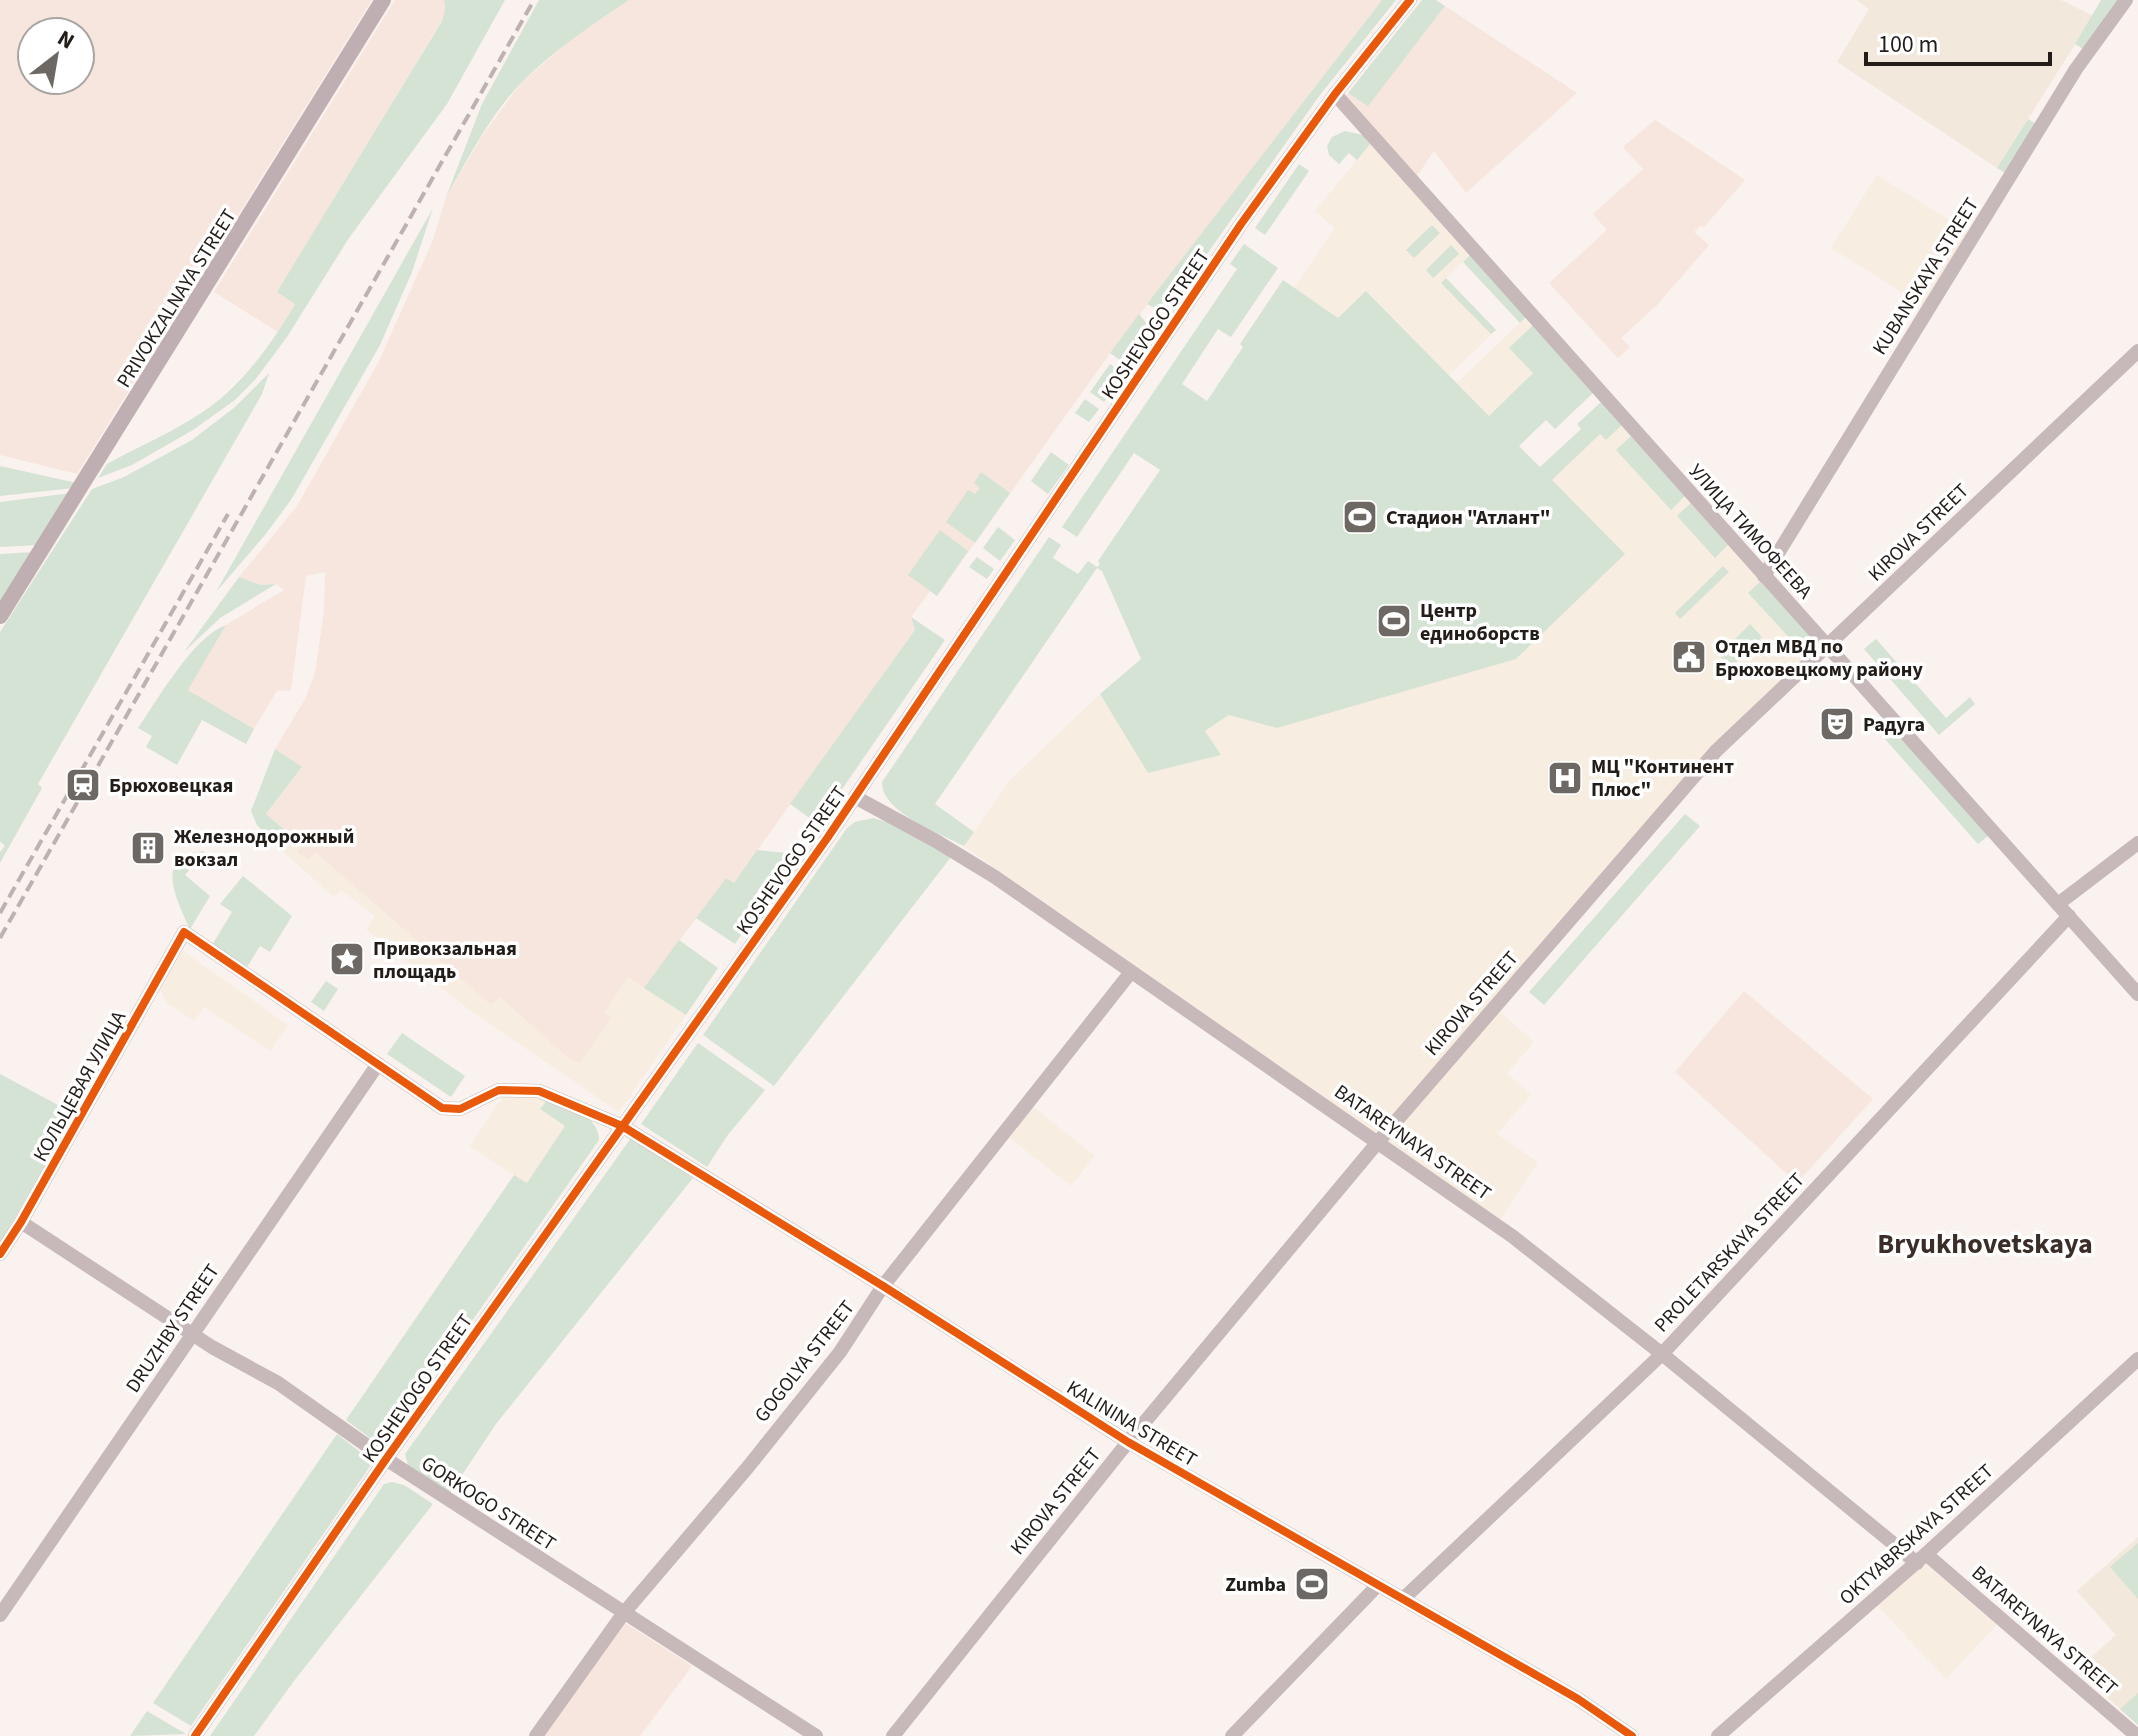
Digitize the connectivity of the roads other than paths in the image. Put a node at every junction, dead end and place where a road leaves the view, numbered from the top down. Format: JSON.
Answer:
{"nodes":[{"id":1,"x":383,"y":0,"type":"edge"},
{"id":2,"x":1410,"y":0,"type":"edge"},
{"id":3,"x":2126,"y":0,"type":"edge"},
{"id":4,"x":1335,"y":94,"type":"junction"},
{"id":5,"x":2138,"y":351,"type":"edge"},
{"id":6,"x":1764,"y":576,"type":"junction"},
{"id":7,"x":0,"y":616,"type":"edge"},
{"id":8,"x":1827,"y":646,"type":"junction"},
{"id":9,"x":855,"y":797,"type":"junction"},
{"id":10,"x":2138,"y":843,"type":"edge"},
{"id":11,"x":2058,"y":904,"type":"junction"},
{"id":12,"x":2069,"y":916,"type":"junction"},
{"id":13,"x":1131,"y":972,"type":"junction"},
{"id":14,"x":2138,"y":994,"type":"edge"},
{"id":15,"x":378,"y":1064,"type":"junction"},
{"id":16,"x":622,"y":1126,"type":"junction"},
{"id":17,"x":1378,"y":1142,"type":"junction"},
{"id":18,"x":21,"y":1222,"type":"junction"},
{"id":19,"x":0,"y":1254,"type":"edge"},
{"id":20,"x":883,"y":1286,"type":"junction"},
{"id":21,"x":192,"y":1333,"type":"junction"},
{"id":22,"x":1662,"y":1354,"type":"junction"},
{"id":23,"x":2138,"y":1359,"type":"edge"},
{"id":24,"x":1128,"y":1442,"type":"junction"},
{"id":25,"x":386,"y":1459,"type":"junction"},
{"id":26,"x":1922,"y":1558,"type":"junction"},
{"id":27,"x":1378,"y":1585,"type":"junction"},
{"id":28,"x":1403,"y":1599,"type":"junction"},
{"id":29,"x":623,"y":1614,"type":"junction"},
{"id":30,"x":0,"y":1615,"type":"edge"},
{"id":31,"x":195,"y":1736,"type":"edge"},
{"id":32,"x":536,"y":1736,"type":"edge"},
{"id":33,"x":816,"y":1736,"type":"edge"},
{"id":34,"x":893,"y":1736,"type":"edge"},
{"id":35,"x":1232,"y":1736,"type":"edge"},
{"id":36,"x":1632,"y":1736,"type":"edge"},
{"id":37,"x":1718,"y":1736,"type":"edge"},
{"id":38,"x":2137,"y":1736,"type":"edge"}],
"edges":[{"from":1,"to":7,"type":"main road","name":"PRIVOKZALNAYA STREET"},
{"from":2,"to":4,"type":"street","name":"KOSHEVOGO STREET"},
{"from":3,"to":6,"type":"street","name":"KUBANSKAYA STREET"},
{"from":4,"to":6,"type":"street","name":"УЛИЦА ТИМОФЕЕВА"},
{"from":4,"to":9,"type":"street","name":"KOSHEVOGO STREET"},
{"from":5,"to":8,"type":"street","name":"KIROVA STREET"},
{"from":6,"to":8,"type":"street","name":"УЛИЦА ТИМОФЕЕВА"},
{"from":8,"to":11,"type":"street","name":"УЛИЦА ТИМОФЕЕВА"},
{"from":8,"to":17,"type":"street","name":"KIROVA STREET"},
{"from":9,"to":13,"type":"street","name":"BATAREYNAYA STREET"},
{"from":9,"to":16,"type":"street","name":"KOSHEVOGO STREET"},
{"from":10,"to":11,"type":"street"},
{"from":11,"to":12,"type":"street","name":"УЛИЦА ТИМОФЕЕВА"},
{"from":12,"to":14,"type":"street","name":"УЛИЦА ТИМОФЕЕВА"},
{"from":12,"to":22,"type":"street","name":"PROLETARSKAYA STREET"},
{"from":13,"to":17,"type":"street","name":"BATAREYNAYA STREET"},
{"from":13,"to":20,"type":"street","name":"GOGOLYA STREET"},
{"from":15,"to":16,"type":"street","name":"KALININA STREET"},
{"from":15,"to":18,"type":"street","name":"КОЛЬЦЕВАЯ УЛИЦА"},
{"from":15,"to":21,"type":"street","name":"DRUZHBY STREET"},
{"from":16,"to":20,"type":"street","name":"KALININA STREET"},
{"from":16,"to":25,"type":"street","name":"KOSHEVOGO STREET"},
{"from":17,"to":22,"type":"street","name":"BATAREYNAYA STREET"},
{"from":17,"to":24,"type":"street","name":"KIROVA STREET"},
{"from":18,"to":19,"type":"street","name":"КОЛЬЦЕВАЯ УЛИЦА"},
{"from":18,"to":21,"type":"street","name":"GORKOGO STREET"},
{"from":20,"to":24,"type":"street","name":"KALININA STREET"},
{"from":20,"to":29,"type":"street","name":"GOGOLYA STREET"},
{"from":21,"to":25,"type":"street","name":"GORKOGO STREET"},
{"from":21,"to":30,"type":"street","name":"DRUZHBY STREET"},
{"from":22,"to":26,"type":"street","name":"BATAREYNAYA STREET"},
{"from":22,"to":28,"type":"street","name":"PROLETARSKAYA STREET"},
{"from":23,"to":26,"type":"street","name":"OKTYABRSKAYA STREET"},
{"from":24,"to":27,"type":"street","name":"KALININA STREET"},
{"from":24,"to":34,"type":"street","name":"KIROVA STREET"},
{"from":25,"to":29,"type":"street","name":"GORKOGO STREET"},
{"from":25,"to":31,"type":"street","name":"KOSHEVOGO STREET"},
{"from":26,"to":37,"type":"street","name":"OKTYABRSKAYA STREET"},
{"from":26,"to":38,"type":"street","name":"BATAREYNAYA STREET"},
{"from":27,"to":28,"type":"street","name":"KALININA STREET"},
{"from":27,"to":35,"type":"street"},
{"from":28,"to":36,"type":"street","name":"KALININA STREET"},
{"from":29,"to":32,"type":"street","name":"GOGOLYA STREET"},
{"from":29,"to":33,"type":"street","name":"GORKOGO STREET"}]}
